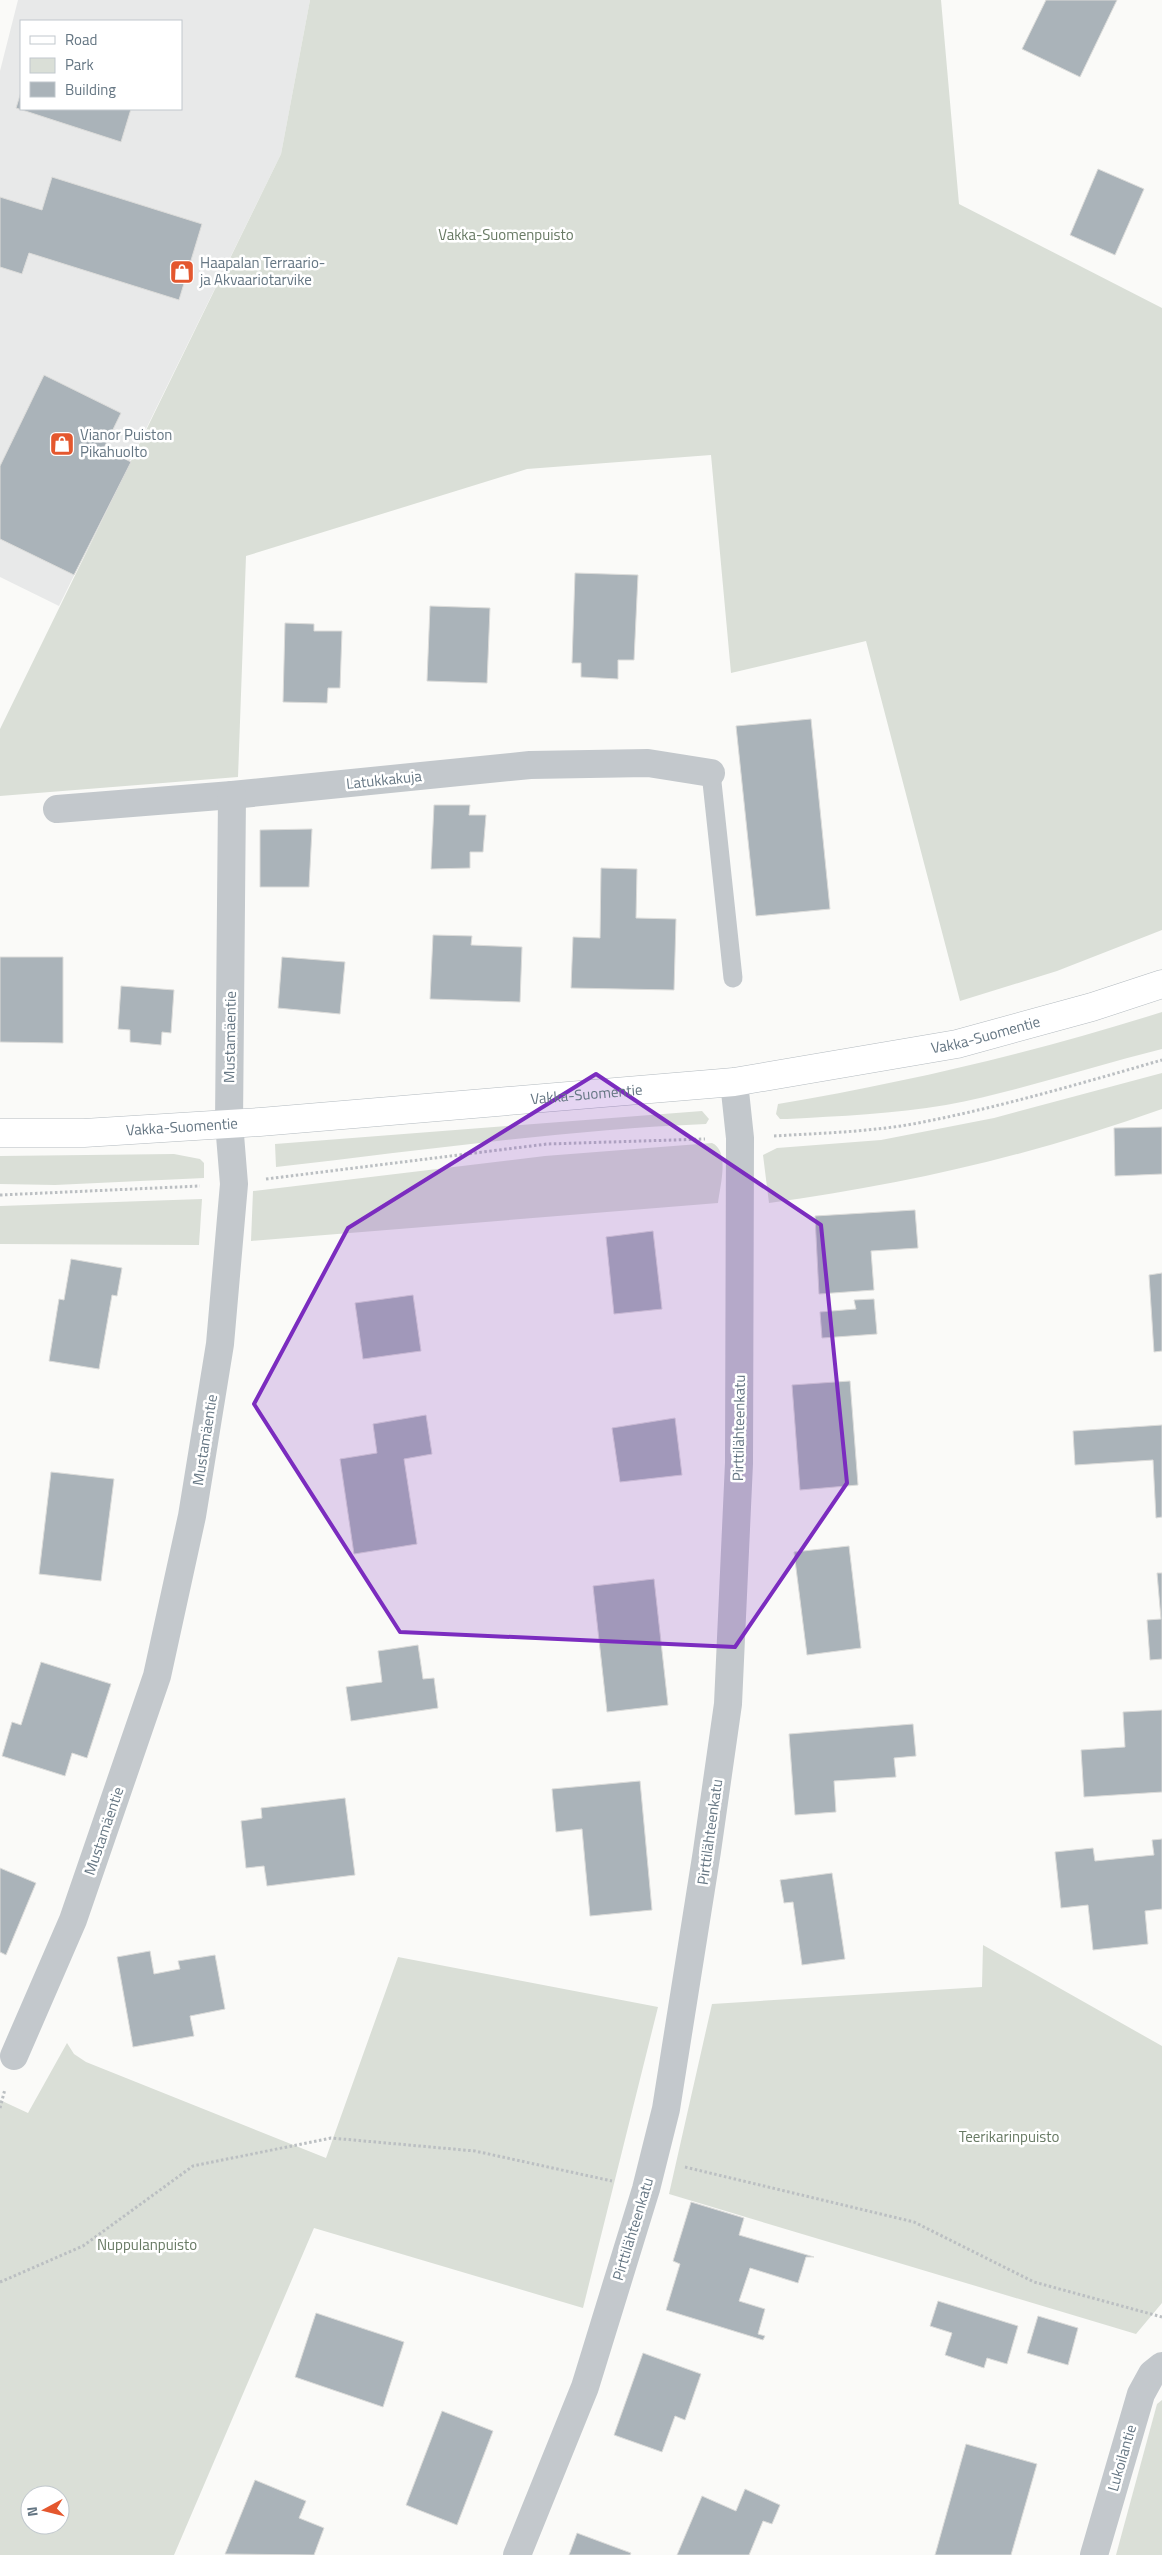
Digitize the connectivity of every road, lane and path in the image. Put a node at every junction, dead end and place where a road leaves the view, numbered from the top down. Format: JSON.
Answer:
{"nodes":[{"id":1,"x":711,"y":773,"type":"joint"},
{"id":2,"x":232,"y":795,"type":"junction"},
{"id":3,"x":57,"y":809,"type":"dead end"},
{"id":4,"x":733,"y":978,"type":"dead end"},
{"id":5,"x":1162,"y":984,"type":"edge"},
{"id":6,"x":1162,"y":1060,"type":"edge"},
{"id":7,"x":734,"y":1082,"type":"junction"},
{"id":8,"x":229,"y":1124,"type":"junction"},
{"id":9,"x":0,"y":1133,"type":"edge"},
{"id":10,"x":740,"y":1138,"type":"junction"},
{"id":11,"x":234,"y":1184,"type":"junction"},
{"id":12,"x":0,"y":1195,"type":"edge"},
{"id":13,"x":14,"y":2056,"type":"dead end"},
{"id":14,"x":653,"y":2159,"type":"junction"},
{"id":15,"x":646,"y":2189,"type":"junction"},
{"id":16,"x":0,"y":2282,"type":"edge"},
{"id":17,"x":1162,"y":2317,"type":"edge"},
{"id":18,"x":1162,"y":2366,"type":"edge"},
{"id":19,"x":517,"y":2555,"type":"edge"},
{"id":20,"x":1094,"y":2555,"type":"edge"}],
"edges":[{"from":1,"to":2,"type":"street","name":"Latukkakuja"},
{"from":1,"to":4,"type":"lane"},
{"from":2,"to":3,"type":"street","name":"Latukkakuja"},
{"from":2,"to":8,"type":"street","name":"Mustamäentie"},
{"from":5,"to":7,"type":"street","name":"Vakka-Suomentie"},
{"from":6,"to":10,"type":"path"},
{"from":7,"to":8,"type":"street","name":"Vakka-Suomentie"},
{"from":7,"to":10,"type":"street","name":"Pirttilähteenkatu"},
{"from":8,"to":9,"type":"street","name":"Vakka-Suomentie"},
{"from":8,"to":11,"type":"street","name":"Mustamäentie"},
{"from":10,"to":11,"type":"path"},
{"from":10,"to":14,"type":"street","name":"Pirttilähteenkatu"},
{"from":11,"to":12,"type":"path"},
{"from":11,"to":13,"type":"street","name":"Mustamäentie"},
{"from":14,"to":15,"type":"street","name":"Pirttilähteenkatu"},
{"from":14,"to":17,"type":"path"},
{"from":15,"to":16,"type":"path"},
{"from":15,"to":19,"type":"street","name":"Pirttilähteenkatu"},
{"from":18,"to":20,"type":"street","name":"Lukoilantie"}]}
